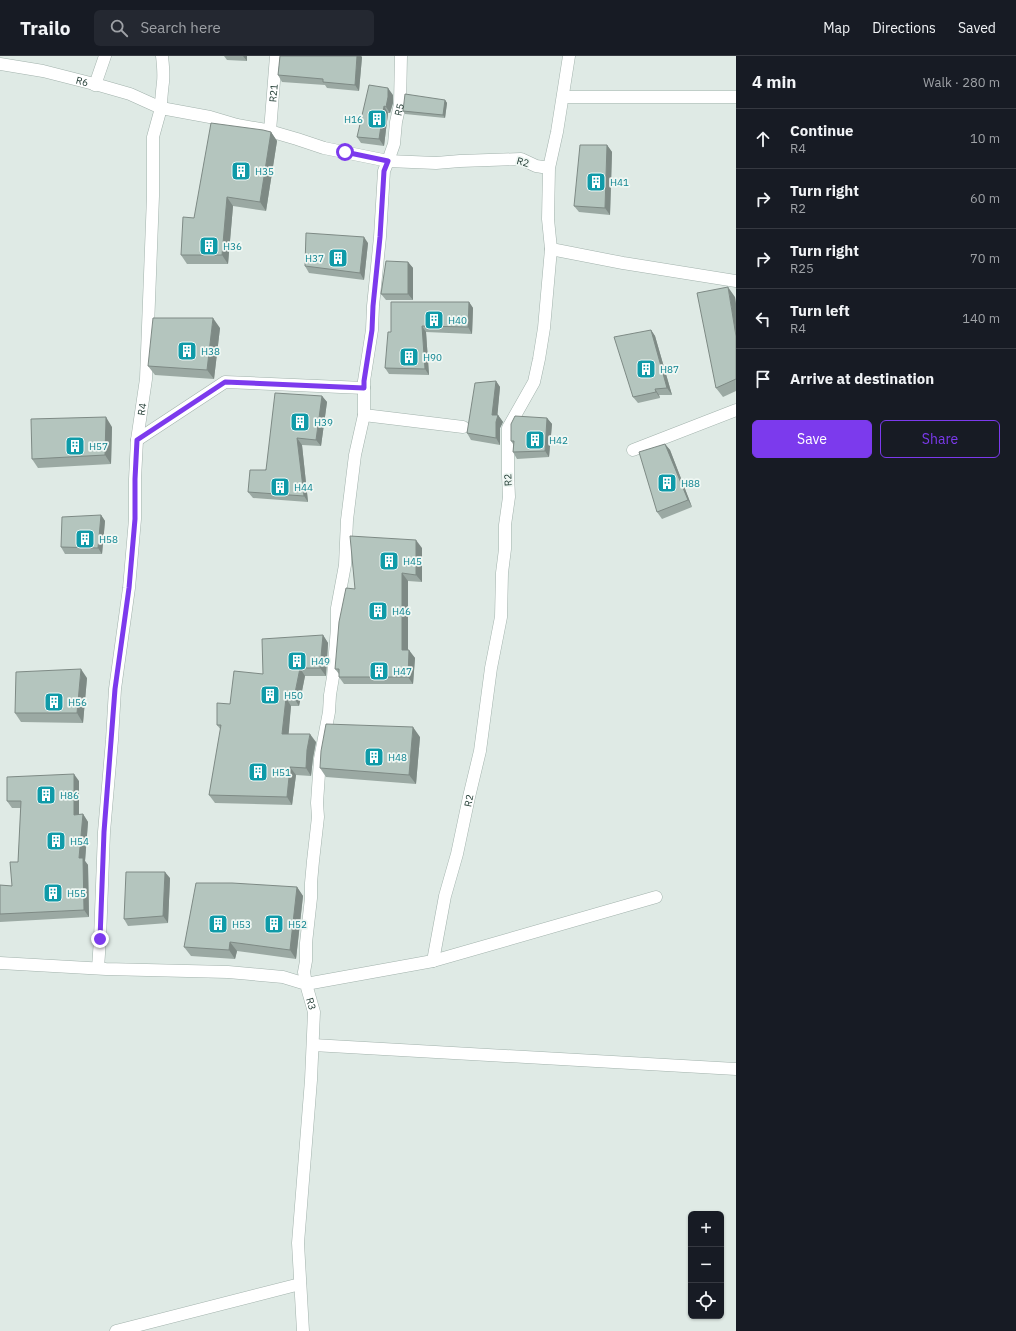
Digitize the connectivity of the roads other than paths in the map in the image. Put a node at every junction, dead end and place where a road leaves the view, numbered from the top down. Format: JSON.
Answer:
{"nodes":[{"id":1,"x":105,"y":56,"type":"edge"},
{"id":2,"x":162,"y":56,"type":"edge"},
{"id":3,"x":276,"y":56,"type":"edge"},
{"id":4,"x":401,"y":56,"type":"edge"},
{"id":5,"x":570,"y":56,"type":"edge"},
{"id":6,"x":0,"y":64,"type":"edge"},
{"id":7,"x":95,"y":85,"type":"junction"},
{"id":8,"x":562,"y":97,"type":"junction"},
{"id":9,"x":736,"y":97,"type":"edge"},
{"id":10,"x":161,"y":108,"type":"junction"},
{"id":11,"x":270,"y":131,"type":"junction"},
{"id":12,"x":388,"y":161,"type":"junction"},
{"id":13,"x":549,"y":168,"type":"junction"},
{"id":14,"x":551,"y":249,"type":"junction"},
{"id":15,"x":736,"y":281,"type":"edge"},
{"id":16,"x":364,"y":388,"type":"junction"},
{"id":17,"x":736,"y":410,"type":"edge"},
{"id":18,"x":364,"y":415,"type":"junction"},
{"id":19,"x":463,"y":427,"type":"dead end"},
{"id":20,"x":137,"y":440,"type":"junction"},
{"id":21,"x":633,"y":450,"type":"dead end"},
{"id":22,"x":656,"y":897,"type":"dead end"},
{"id":23,"x":433,"y":961,"type":"junction"},
{"id":24,"x":0,"y":963,"type":"edge"},
{"id":25,"x":98,"y":968,"type":"junction"},
{"id":26,"x":306,"y":984,"type":"junction"},
{"id":27,"x":313,"y":1045,"type":"junction"},
{"id":28,"x":736,"y":1070,"type":"edge"},
{"id":29,"x":300,"y":1284,"type":"junction"},
{"id":30,"x":116,"y":1331,"type":"edge"},
{"id":31,"x":303,"y":1331,"type":"edge"}],
"edges":[{"from":1,"to":7,"type":"street"},
{"from":2,"to":10,"type":"street"},
{"from":3,"to":11,"type":"street","name":"R21"},
{"from":4,"to":12,"type":"street","name":"R5"},
{"from":5,"to":8,"type":"street"},
{"from":6,"to":7,"type":"street","name":"R6"},
{"from":7,"to":10,"type":"street","name":"R6"},
{"from":8,"to":9,"type":"street"},
{"from":8,"to":13,"type":"street"},
{"from":10,"to":11,"type":"street"},
{"from":10,"to":20,"type":"street","name":"R4"},
{"from":11,"to":12,"type":"street"},
{"from":12,"to":13,"type":"street","name":"R2"},
{"from":12,"to":16,"type":"street"},
{"from":13,"to":14,"type":"street","name":"R2"},
{"from":14,"to":15,"type":"street"},
{"from":14,"to":23,"type":"street","name":"R2"},
{"from":16,"to":18,"type":"street"},
{"from":16,"to":20,"type":"street"},
{"from":17,"to":21,"type":"street"},
{"from":18,"to":19,"type":"street"},
{"from":18,"to":26,"type":"street"},
{"from":20,"to":25,"type":"street","name":"R4"},
{"from":22,"to":23,"type":"street"},
{"from":23,"to":26,"type":"street"},
{"from":24,"to":25,"type":"street","name":"R3"},
{"from":25,"to":26,"type":"street","name":"R3"},
{"from":26,"to":27,"type":"street","name":"R3"},
{"from":27,"to":28,"type":"street"},
{"from":27,"to":29,"type":"street","name":"R3"},
{"from":29,"to":30,"type":"street"},
{"from":29,"to":31,"type":"street","name":"R3"}]}
